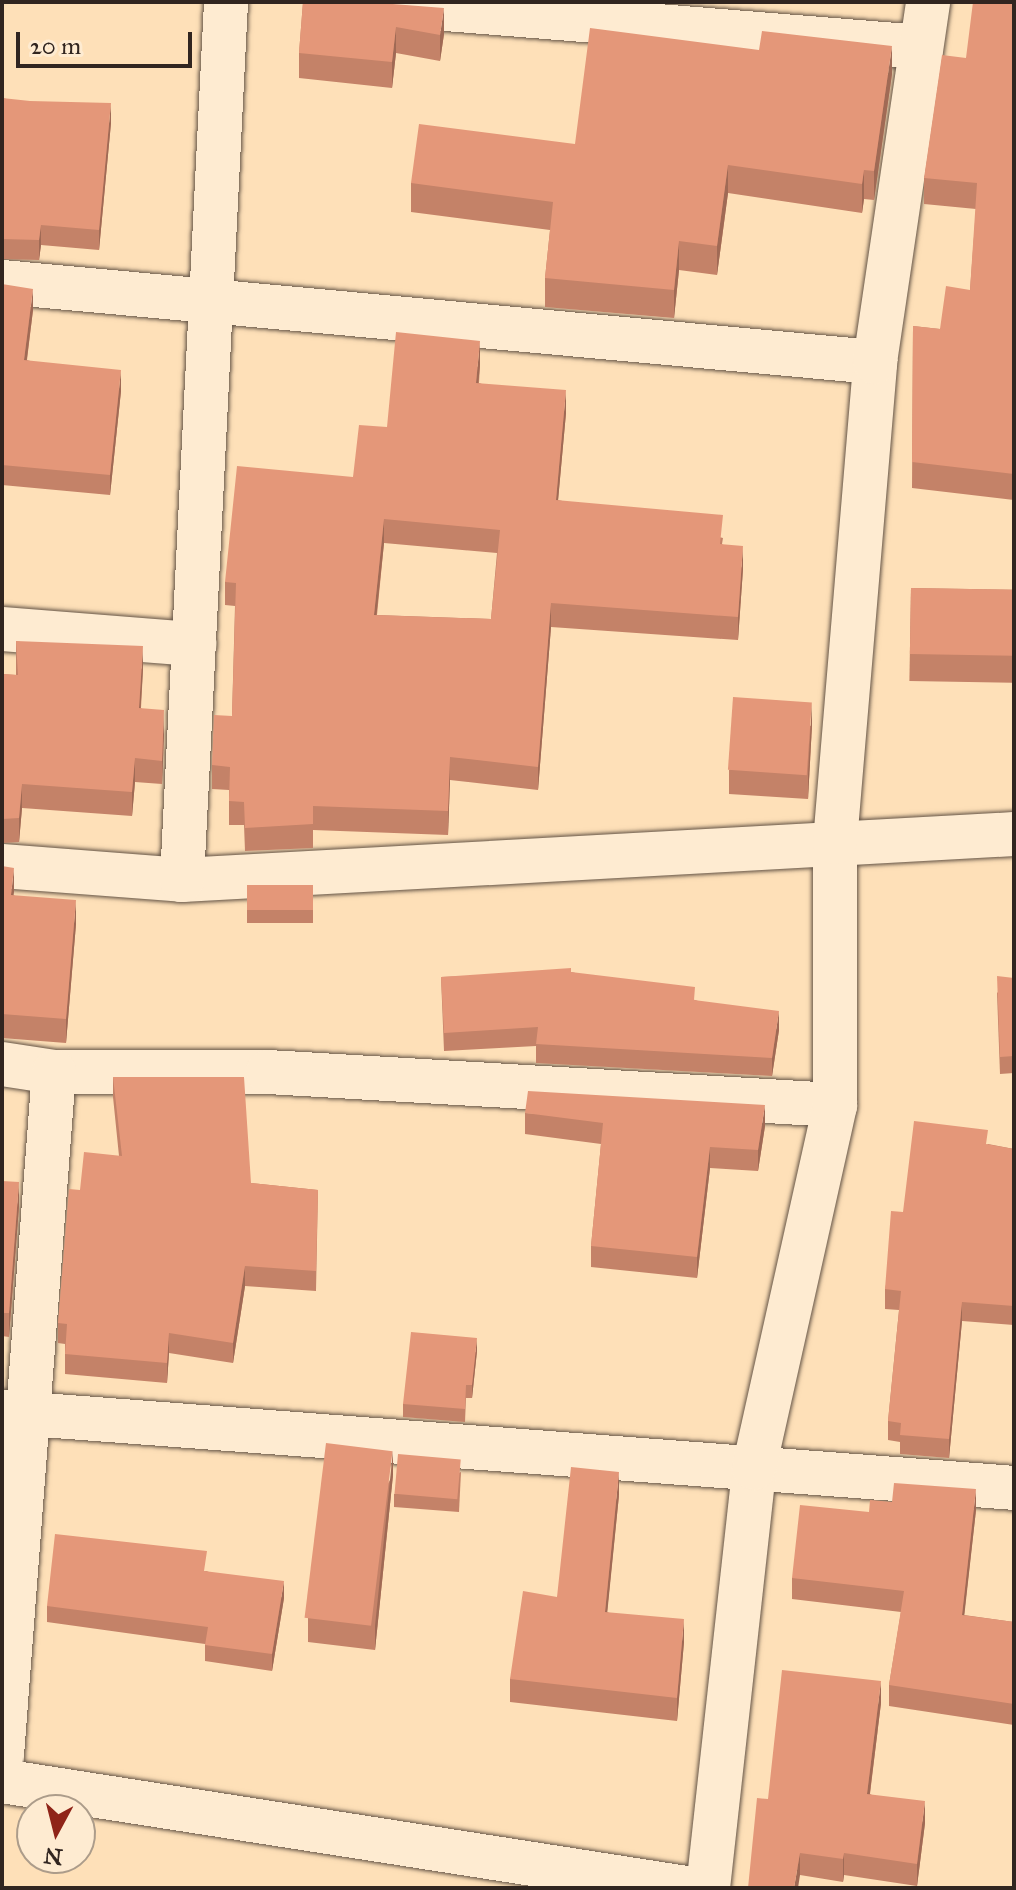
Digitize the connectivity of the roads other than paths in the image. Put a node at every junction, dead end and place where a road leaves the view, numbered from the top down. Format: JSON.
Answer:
{"nodes":[{"id":1,"x":226,"y":2,"type":"edge"},
{"id":2,"x":358,"y":2,"type":"edge"},
{"id":3,"x":928,"y":2,"type":"edge"},
{"id":4,"x":921,"y":47,"type":"junction"},
{"id":5,"x":2,"y":282,"type":"edge"},
{"id":6,"x":212,"y":302,"type":"junction"},
{"id":7,"x":875,"y":362,"type":"junction"},
{"id":8,"x":2,"y":629,"type":"edge"},
{"id":9,"x":194,"y":644,"type":"junction"},
{"id":10,"x":1014,"y":834,"type":"edge"},
{"id":11,"x":835,"y":842,"type":"junction"},
{"id":12,"x":2,"y":866,"type":"edge"},
{"id":13,"x":182,"y":880,"type":"junction"},
{"id":14,"x":2,"y":1064,"type":"edge"},
{"id":15,"x":54,"y":1072,"type":"junction"},
{"id":16,"x":835,"y":1105,"type":"junction"},
{"id":17,"x":14,"y":1414,"type":"edge"},
{"id":18,"x":754,"y":1468,"type":"junction"},
{"id":19,"x":1014,"y":1488,"type":"edge"},
{"id":20,"x":2,"y":1755,"type":"edge"},
{"id":21,"x":2,"y":1781,"type":"edge"},
{"id":22,"x":686,"y":1888,"type":"edge"},
{"id":23,"x":708,"y":1888,"type":"edge"}],
"edges":[{"from":1,"to":6,"type":"street"},
{"from":2,"to":4,"type":"street"},
{"from":3,"to":4,"type":"street"},
{"from":4,"to":7,"type":"street"},
{"from":5,"to":6,"type":"street"},
{"from":6,"to":7,"type":"street"},
{"from":6,"to":9,"type":"street"},
{"from":7,"to":11,"type":"street"},
{"from":8,"to":9,"type":"street"},
{"from":9,"to":13,"type":"street"},
{"from":10,"to":11,"type":"street"},
{"from":11,"to":13,"type":"street"},
{"from":11,"to":16,"type":"street"},
{"from":12,"to":13,"type":"street"},
{"from":14,"to":15,"type":"street"},
{"from":15,"to":16,"type":"street"},
{"from":15,"to":17,"type":"street"},
{"from":16,"to":18,"type":"street"},
{"from":17,"to":18,"type":"street"},
{"from":17,"to":20,"type":"street"},
{"from":18,"to":19,"type":"street"},
{"from":18,"to":23,"type":"street"},
{"from":21,"to":22,"type":"street"}]}
